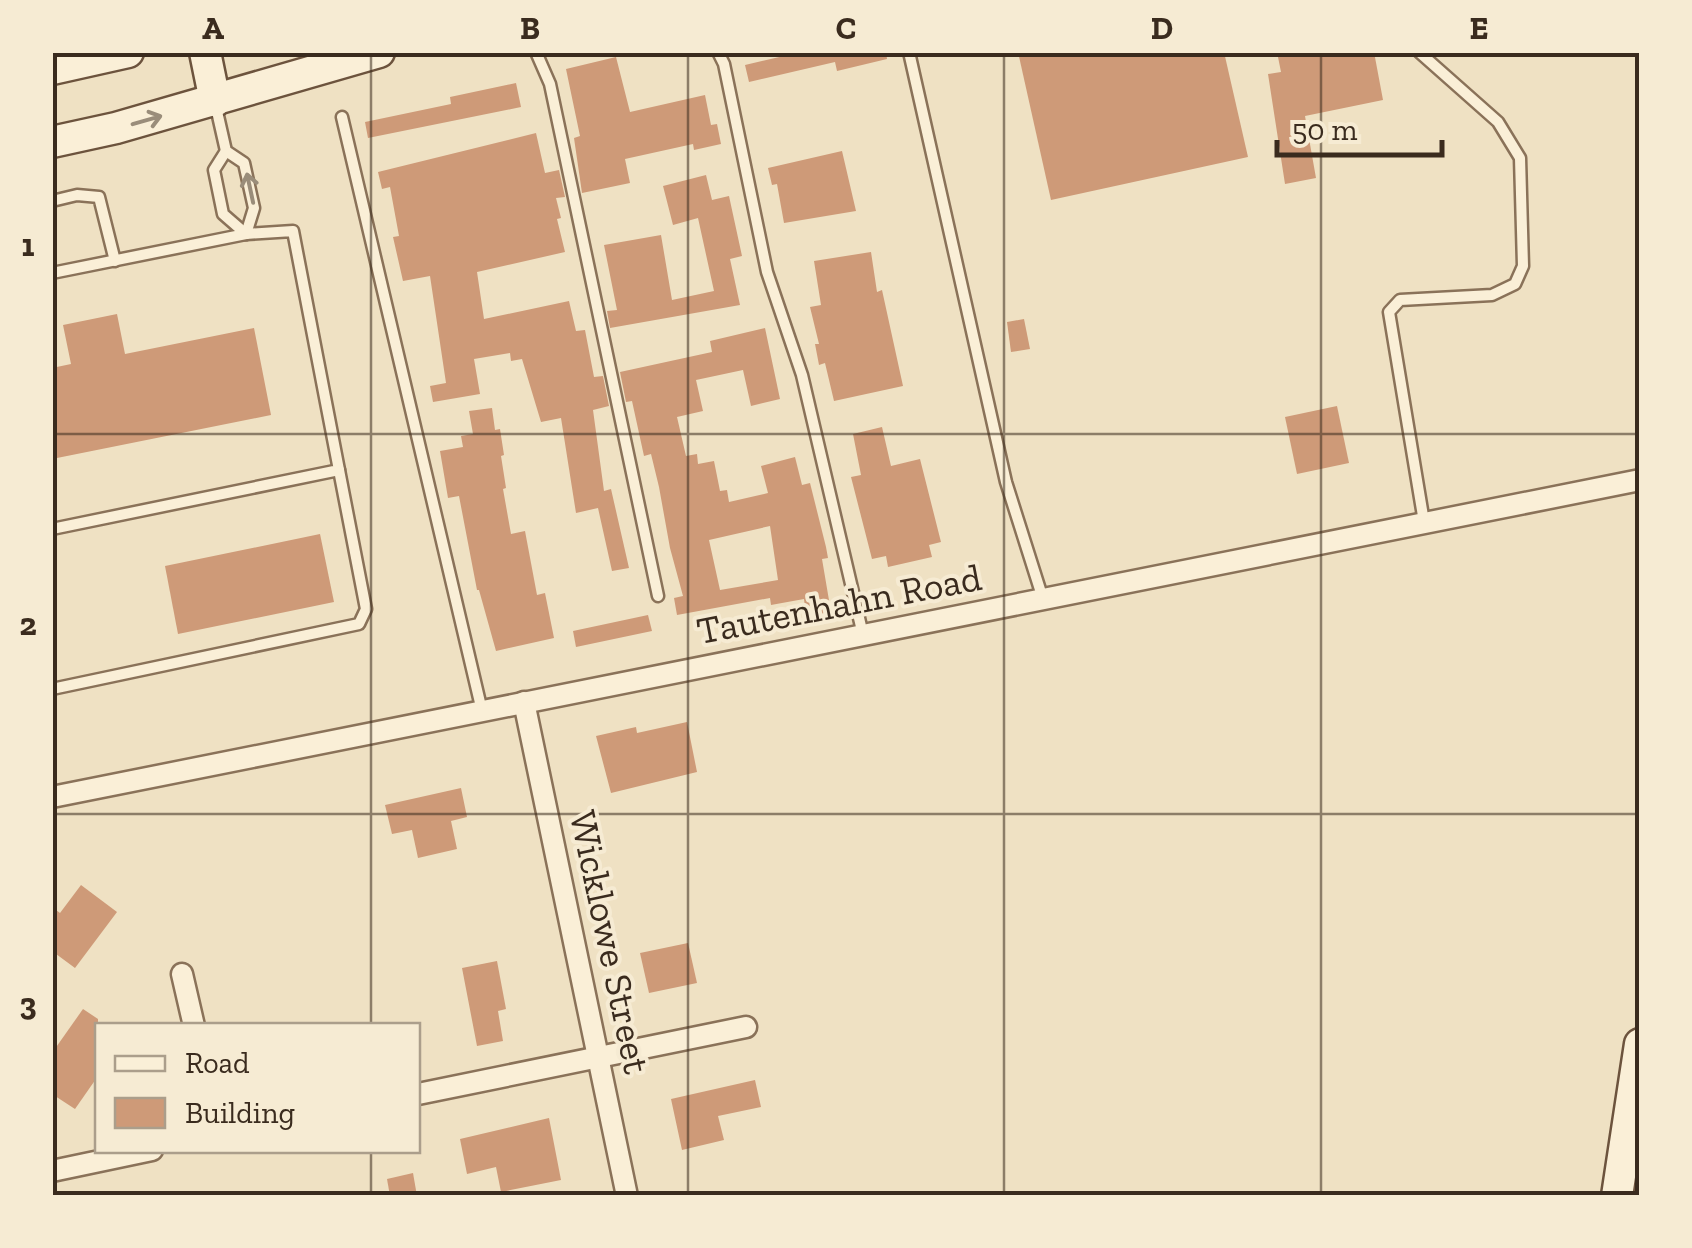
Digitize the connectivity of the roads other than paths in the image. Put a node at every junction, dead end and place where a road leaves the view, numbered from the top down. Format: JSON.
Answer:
{"nodes":[{"id":1,"x":128,"y":52,"type":"edge"},
{"id":2,"x":205,"y":52,"type":"edge"},
{"id":3,"x":379,"y":52,"type":"edge"},
{"id":4,"x":718,"y":52,"type":"edge"},
{"id":5,"x":909,"y":52,"type":"edge"},
{"id":6,"x":1419,"y":52,"type":"edge"},
{"id":7,"x":540,"y":53,"type":"edge"},
{"id":8,"x":52,"y":69,"type":"edge"},
{"id":9,"x":215,"y":101,"type":"junction"},
{"id":10,"x":342,"y":118,"type":"dead end"},
{"id":11,"x":52,"y":142,"type":"edge"},
{"id":12,"x":226,"y":151,"type":"junction"},
{"id":13,"x":52,"y":201,"type":"edge"},
{"id":14,"x":246,"y":234,"type":"junction"},
{"id":15,"x":115,"y":261,"type":"junction"},
{"id":16,"x":52,"y":274,"type":"edge"},
{"id":17,"x":339,"y":470,"type":"junction"},
{"id":18,"x":1640,"y":480,"type":"edge"},
{"id":19,"x":1424,"y":523,"type":"junction"},
{"id":20,"x":52,"y":529,"type":"edge"},
{"id":21,"x":658,"y":596,"type":"dead end"},
{"id":22,"x":1043,"y":599,"type":"junction"},
{"id":23,"x":863,"y":635,"type":"junction"},
{"id":24,"x":52,"y":689,"type":"edge"},
{"id":25,"x":524,"y":702,"type":"junction"},
{"id":26,"x":482,"y":711,"type":"junction"},
{"id":27,"x":52,"y":797,"type":"edge"},
{"id":28,"x":182,"y":974,"type":"dead end"},
{"id":29,"x":193,"y":1023,"type":"edge"},
{"id":30,"x":746,"y":1027,"type":"dead end"},
{"id":31,"x":1640,"y":1044,"type":"edge"},
{"id":32,"x":597,"y":1056,"type":"junction"},
{"id":33,"x":420,"y":1094,"type":"edge"},
{"id":34,"x":138,"y":1153,"type":"edge"},
{"id":35,"x":52,"y":1172,"type":"edge"},
{"id":36,"x":627,"y":1196,"type":"edge"},
{"id":37,"x":1617,"y":1196,"type":"edge"}],
"edges":[{"from":1,"to":8,"type":"main road"},
{"from":2,"to":9,"type":"main road"},
{"from":3,"to":9,"type":"main road"},
{"from":4,"to":23,"type":"lane"},
{"from":5,"to":22,"type":"lane"},
{"from":6,"to":19,"type":"lane"},
{"from":7,"to":21,"type":"lane"},
{"from":11,"to":9,"type":"main road","one_way":true},
{"from":9,"to":12,"type":"lane"},
{"from":10,"to":26,"type":"lane"},
{"from":14,"to":12,"type":"lane","one_way":true},
{"from":12,"to":14,"type":"lane"},
{"from":13,"to":15,"type":"lane"},
{"from":14,"to":15,"type":"lane"},
{"from":14,"to":17,"type":"lane"},
{"from":15,"to":16,"type":"lane"},
{"from":17,"to":20,"type":"lane"},
{"from":17,"to":24,"type":"lane"},
{"from":18,"to":19,"type":"street","name":"Tautenhahn Road"},
{"from":19,"to":22,"type":"street","name":"Tautenhahn Road"},
{"from":22,"to":23,"type":"street","name":"Tautenhahn Road"},
{"from":23,"to":25,"type":"street","name":"Tautenhahn Road"},
{"from":25,"to":26,"type":"street","name":"Tautenhahn Road"},
{"from":25,"to":32,"type":"street","name":"Wicklowe Street"},
{"from":26,"to":27,"type":"street","name":"Tautenhahn Road"},
{"from":28,"to":29,"type":"street"},
{"from":30,"to":32,"type":"street"},
{"from":31,"to":37,"type":"main road"},
{"from":32,"to":33,"type":"street"},
{"from":32,"to":36,"type":"street","name":"Wicklowe Street"},
{"from":34,"to":35,"type":"street"}]}
